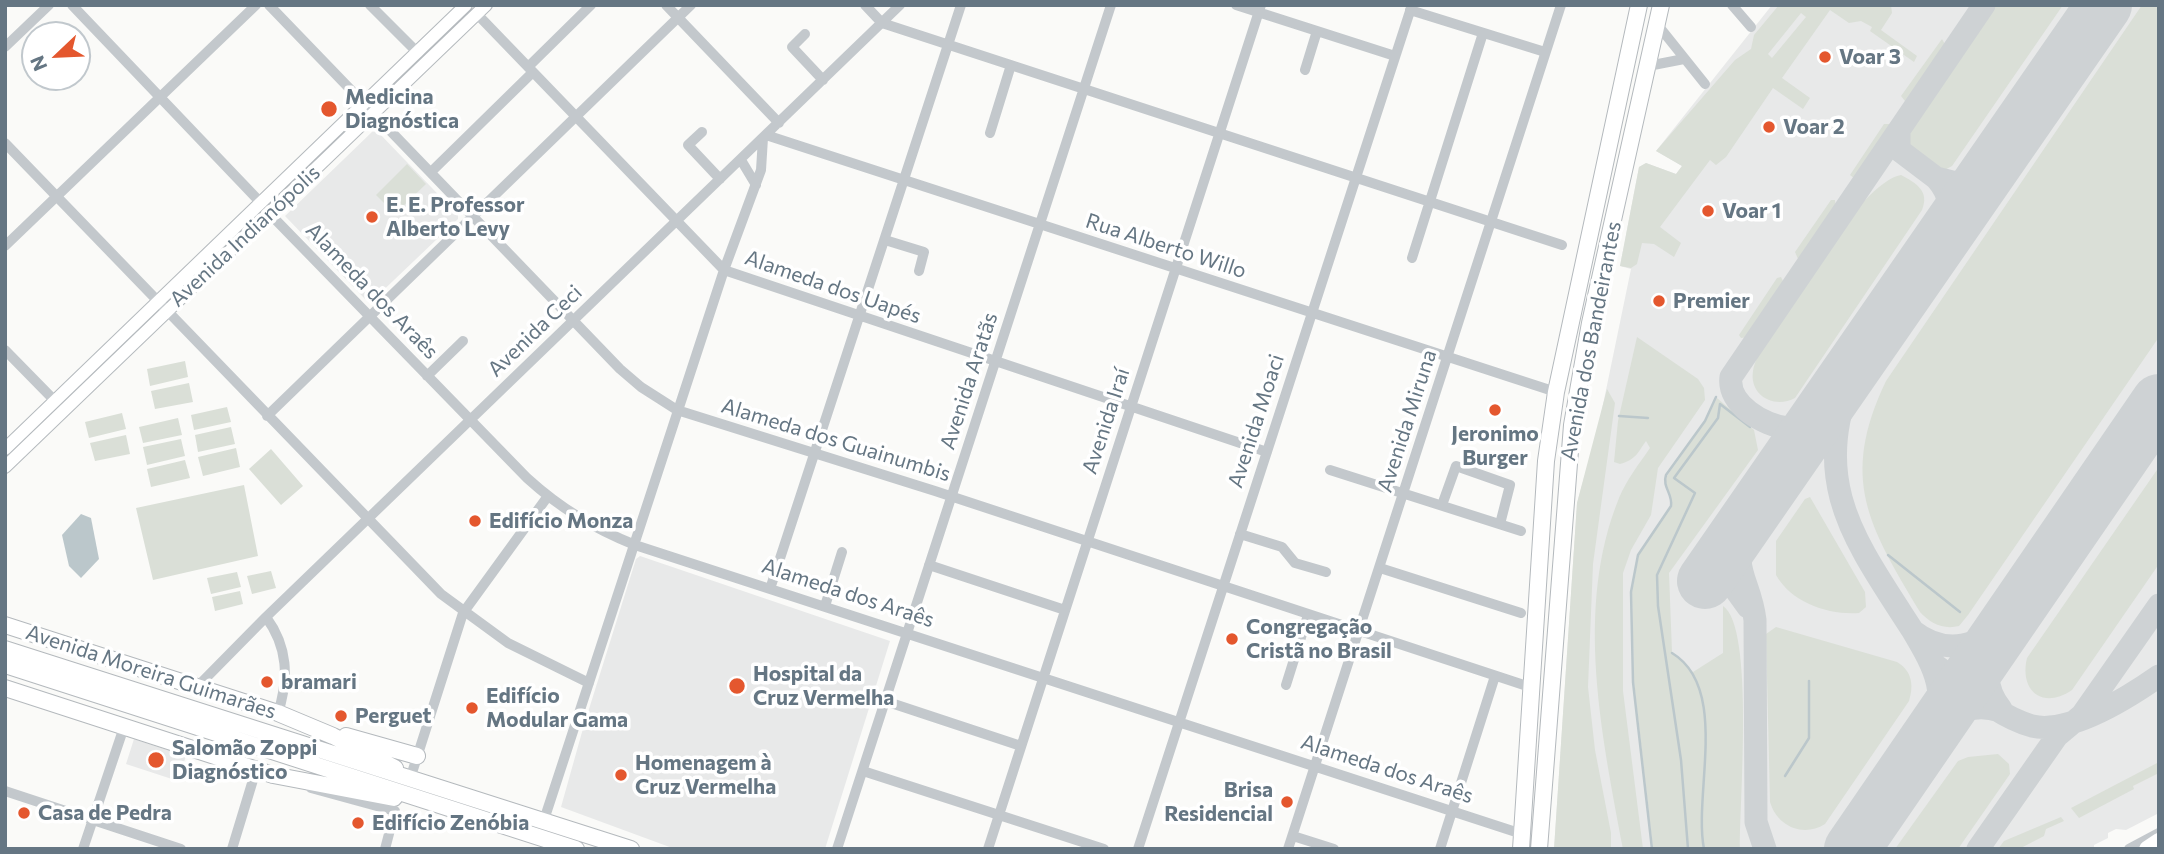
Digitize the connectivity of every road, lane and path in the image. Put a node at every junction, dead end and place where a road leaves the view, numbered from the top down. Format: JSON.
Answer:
{"nodes":[{"id":1,"x":49,"y":5,"type":"edge"},
{"id":2,"x":72,"y":5,"type":"edge"},
{"id":3,"x":256,"y":5,"type":"edge"},
{"id":4,"x":269,"y":5,"type":"edge"},
{"id":5,"x":370,"y":5,"type":"edge"},
{"id":6,"x":466,"y":5,"type":"edge"},
{"id":7,"x":591,"y":5,"type":"edge"},
{"id":8,"x":666,"y":5,"type":"edge"},
{"id":9,"x":691,"y":5,"type":"edge"},
{"id":10,"x":865,"y":5,"type":"edge"},
{"id":11,"x":900,"y":5,"type":"edge"},
{"id":12,"x":961,"y":5,"type":"edge"},
{"id":13,"x":1111,"y":5,"type":"edge"},
{"id":14,"x":1236,"y":5,"type":"edge"},
{"id":15,"x":1561,"y":5,"type":"edge"},
{"id":16,"x":1639,"y":5,"type":"edge"},
{"id":17,"x":1661,"y":5,"type":"edge"},
{"id":18,"x":1732,"y":5,"type":"edge"},
{"id":19,"x":1411,"y":7,"type":"edge"},
{"id":20,"x":1260,"y":9,"type":"edge"},
{"id":21,"x":481,"y":10,"type":"edge"},
{"id":22,"x":678,"y":18,"type":"junction"},
{"id":23,"x":882,"y":23,"type":"junction"},
{"id":24,"x":1657,"y":24,"type":"junction"},
{"id":25,"x":1751,"y":27,"type":"dead end"},
{"id":26,"x":1318,"y":31,"type":"junction"},
{"id":27,"x":1483,"y":33,"type":"junction"},
{"id":28,"x":805,"y":34,"type":"dead end"},
{"id":29,"x":949,"y":45,"type":"junction"},
{"id":30,"x":5,"y":47,"type":"edge"},
{"id":31,"x":1545,"y":52,"type":"junction"},
{"id":32,"x":418,"y":53,"type":"junction"},
{"id":33,"x":1395,"y":56,"type":"junction"},
{"id":34,"x":1684,"y":59,"type":"junction"},
{"id":35,"x":1010,"y":65,"type":"junction"},
{"id":36,"x":1648,"y":66,"type":"junction"},
{"id":37,"x":530,"y":70,"type":"junction"},
{"id":38,"x":1305,"y":70,"type":"dead end"},
{"id":39,"x":823,"y":80,"type":"junction"},
{"id":40,"x":1705,"y":84,"type":"dead end"},
{"id":41,"x":1084,"y":89,"type":"junction"},
{"id":42,"x":159,"y":96,"type":"junction"},
{"id":43,"x":369,"y":109,"type":"junction"},
{"id":44,"x":576,"y":118,"type":"junction"},
{"id":45,"x":779,"y":123,"type":"junction"},
{"id":46,"x":702,"y":132,"type":"dead end"},
{"id":47,"x":990,"y":133,"type":"dead end"},
{"id":48,"x":1220,"y":134,"type":"junction"},
{"id":49,"x":765,"y":136,"type":"junction"},
{"id":50,"x":5,"y":143,"type":"edge"},
{"id":51,"x":741,"y":160,"type":"junction"},
{"id":52,"x":430,"y":172,"type":"junction"},
{"id":53,"x":1354,"y":178,"type":"junction"},
{"id":54,"x":720,"y":179,"type":"junction"},
{"id":55,"x":904,"y":181,"type":"junction"},
{"id":56,"x":756,"y":185,"type":"junction"},
{"id":57,"x":56,"y":197,"type":"junction"},
{"id":58,"x":1430,"y":202,"type":"junction"},
{"id":59,"x":265,"y":208,"type":"junction"},
{"id":60,"x":473,"y":216,"type":"junction"},
{"id":61,"x":677,"y":222,"type":"junction"},
{"id":62,"x":1490,"y":223,"type":"junction"},
{"id":63,"x":1040,"y":225,"type":"junction"},
{"id":64,"x":885,"y":240,"type":"junction"},
{"id":65,"x":1562,"y":245,"type":"dead end"},
{"id":66,"x":5,"y":246,"type":"edge"},
{"id":67,"x":1412,"y":258,"type":"dead end"},
{"id":68,"x":724,"y":270,"type":"junction"},
{"id":69,"x":1175,"y":270,"type":"junction"},
{"id":70,"x":919,"y":271,"type":"dead end"},
{"id":71,"x":162,"y":307,"type":"junction"},
{"id":72,"x":1311,"y":314,"type":"junction"},
{"id":73,"x":370,"y":317,"type":"junction"},
{"id":74,"x":859,"y":317,"type":"junction"},
{"id":75,"x":573,"y":321,"type":"junction"},
{"id":76,"x":463,"y":341,"type":"dead end"},
{"id":77,"x":5,"y":350,"type":"edge"},
{"id":78,"x":1448,"y":358,"type":"junction"},
{"id":79,"x":995,"y":362,"type":"junction"},
{"id":80,"x":426,"y":376,"type":"junction"},
{"id":81,"x":1556,"y":392,"type":"junction"},
{"id":82,"x":55,"y":401,"type":"junction"},
{"id":83,"x":1132,"y":407,"type":"junction"},
{"id":84,"x":677,"y":410,"type":"junction"},
{"id":85,"x":267,"y":416,"type":"junction"},
{"id":86,"x":470,"y":421,"type":"junction"},
{"id":87,"x":5,"y":449,"type":"edge"},
{"id":88,"x":814,"y":452,"type":"junction"},
{"id":89,"x":1267,"y":452,"type":"junction"},
{"id":90,"x":5,"y":467,"type":"edge"},
{"id":91,"x":1330,"y":470,"type":"dead end"},
{"id":92,"x":1404,"y":494,"type":"junction"},
{"id":93,"x":548,"y":496,"type":"junction"},
{"id":94,"x":951,"y":497,"type":"junction"},
{"id":95,"x":1442,"y":505,"type":"junction"},
{"id":96,"x":366,"y":520,"type":"junction"},
{"id":97,"x":1500,"y":524,"type":"junction"},
{"id":98,"x":1521,"y":531,"type":"dead end"},
{"id":99,"x":1240,"y":534,"type":"junction"},
{"id":100,"x":1088,"y":542,"type":"junction"},
{"id":101,"x":635,"y":545,"type":"junction"},
{"id":102,"x":842,"y":552,"type":"dead end"},
{"id":103,"x":929,"y":565,"type":"junction"},
{"id":104,"x":1380,"y":568,"type":"junction"},
{"id":105,"x":1326,"y":572,"type":"dead end"},
{"id":106,"x":1222,"y":588,"type":"junction"},
{"id":107,"x":770,"y":589,"type":"junction"},
{"id":108,"x":825,"y":606,"type":"junction"},
{"id":109,"x":1065,"y":610,"type":"junction"},
{"id":110,"x":463,"y":613,"type":"junction"},
{"id":111,"x":1521,"y":614,"type":"dead end"},
{"id":112,"x":1308,"y":615,"type":"junction"},
{"id":113,"x":266,"y":617,"type":"junction"},
{"id":114,"x":5,"y":625,"type":"edge"},
{"id":115,"x":1360,"y":630,"type":"junction"},
{"id":116,"x":908,"y":632,"type":"junction"},
{"id":117,"x":5,"y":649,"type":"edge"},
{"id":118,"x":5,"y":664,"type":"edge"},
{"id":119,"x":1495,"y":676,"type":"junction"},
{"id":120,"x":1042,"y":678,"type":"junction"},
{"id":121,"x":589,"y":683,"type":"junction"},
{"id":122,"x":199,"y":685,"type":"junction"},
{"id":123,"x":1286,"y":685,"type":"dead end"},
{"id":124,"x":1530,"y":687,"type":"junction"},
{"id":125,"x":5,"y":688,"type":"edge"},
{"id":126,"x":885,"y":701,"type":"junction"},
{"id":127,"x":278,"y":713,"type":"junction"},
{"id":128,"x":1179,"y":722,"type":"junction"},
{"id":129,"x":124,"y":727,"type":"junction"},
{"id":130,"x":333,"y":736,"type":"junction"},
{"id":131,"x":1021,"y":746,"type":"junction"},
{"id":132,"x":418,"y":756,"type":"junction"},
{"id":133,"x":1316,"y":765,"type":"junction"},
{"id":134,"x":256,"y":770,"type":"junction"},
{"id":135,"x":863,"y":771,"type":"junction"},
{"id":136,"x":409,"y":778,"type":"junction"},
{"id":137,"x":309,"y":784,"type":"junction"},
{"id":138,"x":5,"y":791,"type":"edge"},
{"id":139,"x":428,"y":800,"type":"junction"},
{"id":140,"x":1452,"y":811,"type":"junction"},
{"id":141,"x":1542,"y":811,"type":"junction"},
{"id":142,"x":999,"y":814,"type":"junction"},
{"id":143,"x":544,"y":820,"type":"junction"},
{"id":144,"x":92,"y":821,"type":"junction"},
{"id":145,"x":2159,"y":833,"type":"edge"},
{"id":146,"x":1293,"y":836,"type":"junction"},
{"id":147,"x":1521,"y":841,"type":"edge"},
{"id":148,"x":2159,"y":841,"type":"edge"},
{"id":149,"x":536,"y":843,"type":"edge"},
{"id":150,"x":82,"y":849,"type":"edge"},
{"id":151,"x":181,"y":849,"type":"edge"},
{"id":152,"x":232,"y":849,"type":"edge"},
{"id":153,"x":385,"y":849,"type":"edge"},
{"id":154,"x":576,"y":849,"type":"edge"},
{"id":155,"x":631,"y":849,"type":"edge"},
{"id":156,"x":837,"y":849,"type":"edge"},
{"id":157,"x":988,"y":849,"type":"edge"},
{"id":158,"x":1104,"y":849,"type":"edge"},
{"id":159,"x":1138,"y":849,"type":"edge"},
{"id":160,"x":1288,"y":849,"type":"edge"},
{"id":161,"x":1334,"y":849,"type":"edge"},
{"id":162,"x":1440,"y":849,"type":"edge"},
{"id":163,"x":1539,"y":849,"type":"edge"},
{"id":164,"x":1550,"y":849,"type":"edge"},
{"id":165,"x":2129,"y":849,"type":"edge"},
{"id":166,"x":2147,"y":849,"type":"edge"}],
"edges":[{"from":1,"to":30,"type":"street"},
{"from":2,"to":42,"type":"street","name":"Alameda dos Araês"},
{"from":3,"to":42,"type":"street"},
{"from":4,"to":43,"type":"street","name":"Alameda dos Guainumbis"},
{"from":5,"to":32,"type":"street"},
{"from":6,"to":32,"type":"main road","name":"Avenida Indianópolis"},
{"from":7,"to":37,"type":"street"},
{"from":8,"to":22,"type":"street"},
{"from":9,"to":22,"type":"street"},
{"from":10,"to":23,"type":"street"},
{"from":11,"to":23,"type":"street","name":"Avenida Ceci"},
{"from":12,"to":29,"type":"street"},
{"from":13,"to":41,"type":"street","name":"Avenida Aratãs"},
{"from":14,"to":20,"type":"street"},
{"from":15,"to":31,"type":"street","name":"Avenida Miruna"},
{"from":16,"to":81,"type":"highway","name":"Avenida dos Bandeirantes"},
{"from":17,"to":24,"type":"highway","name":"Avenida dos Bandeirantes"},
{"from":18,"to":25,"type":"street"},
{"from":19,"to":27,"type":"street"},
{"from":19,"to":33,"type":"street","name":"Avenida Moaci"},
{"from":20,"to":26,"type":"street"},
{"from":20,"to":48,"type":"street","name":"Avenida Iraí"},
{"from":21,"to":37,"type":"street","name":"Alameda dos Uapés"},
{"from":21,"to":43,"type":"main road","name":"Avenida Indianópolis"},
{"from":22,"to":44,"type":"street"},
{"from":22,"to":45,"type":"street"},
{"from":23,"to":29,"type":"street"},
{"from":23,"to":39,"type":"street","name":"Avenida Ceci"},
{"from":24,"to":34,"type":"street"},
{"from":24,"to":36,"type":"highway","name":"Avenida dos Bandeirantes"},
{"from":26,"to":33,"type":"street"},
{"from":26,"to":38,"type":"street"},
{"from":27,"to":31,"type":"street"},
{"from":27,"to":58,"type":"street"},
{"from":28,"to":39,"type":"street"},
{"from":29,"to":35,"type":"street"},
{"from":29,"to":55,"type":"street"},
{"from":31,"to":62,"type":"street","name":"Avenida Miruna"},
{"from":32,"to":43,"type":"main road","name":"Avenida Indianópolis"},
{"from":33,"to":53,"type":"street","name":"Avenida Moaci"},
{"from":34,"to":36,"type":"street"},
{"from":34,"to":40,"type":"street"},
{"from":35,"to":41,"type":"street"},
{"from":35,"to":47,"type":"street"},
{"from":36,"to":141,"type":"highway","name":"Avenida dos Bandeirantes"},
{"from":37,"to":44,"type":"street","name":"Alameda dos Uapés"},
{"from":37,"to":52,"type":"street"},
{"from":39,"to":45,"type":"street","name":"Avenida Ceci"},
{"from":41,"to":48,"type":"street"},
{"from":41,"to":63,"type":"street","name":"Avenida Aratãs"},
{"from":42,"to":57,"type":"street"},
{"from":42,"to":59,"type":"street","name":"Alameda dos Araês"},
{"from":43,"to":52,"type":"street","name":"Alameda dos Guainumbis"},
{"from":43,"to":59,"type":"main road","name":"Avenida Indianópolis"},
{"from":44,"to":60,"type":"street"},
{"from":44,"to":61,"type":"street","name":"Alameda dos Uapés"},
{"from":45,"to":49,"type":"street","name":"Avenida Ceci"},
{"from":46,"to":54,"type":"street"},
{"from":48,"to":53,"type":"street"},
{"from":48,"to":69,"type":"street","name":"Avenida Iraí"},
{"from":49,"to":51,"type":"street","name":"Avenida Ceci"},
{"from":49,"to":55,"type":"street","name":"Rua Alberto Willo"},
{"from":49,"to":56,"type":"street"},
{"from":50,"to":57,"type":"street"},
{"from":51,"to":54,"type":"street","name":"Avenida Ceci"},
{"from":51,"to":56,"type":"street"},
{"from":52,"to":60,"type":"street","name":"Alameda dos Guainumbis"},
{"from":53,"to":58,"type":"street"},
{"from":53,"to":72,"type":"street","name":"Avenida Moaci"},
{"from":54,"to":61,"type":"street","name":"Avenida Ceci"},
{"from":55,"to":63,"type":"street","name":"Rua Alberto Willo"},
{"from":55,"to":64,"type":"street"},
{"from":56,"to":68,"type":"street"},
{"from":57,"to":66,"type":"street"},
{"from":57,"to":71,"type":"street"},
{"from":58,"to":62,"type":"street"},
{"from":58,"to":67,"type":"street"},
{"from":59,"to":71,"type":"main road","name":"Avenida Indianópolis"},
{"from":59,"to":73,"type":"street","name":"Alameda dos Araês"},
{"from":60,"to":73,"type":"street"},
{"from":60,"to":75,"type":"street","name":"Alameda dos Guainumbis"},
{"from":61,"to":68,"type":"street","name":"Alameda dos Uapés"},
{"from":61,"to":75,"type":"street","name":"Avenida Ceci"},
{"from":62,"to":65,"type":"street"},
{"from":62,"to":78,"type":"street","name":"Avenida Miruna"},
{"from":63,"to":69,"type":"street","name":"Rua Alberto Willo"},
{"from":63,"to":79,"type":"street","name":"Avenida Aratãs"},
{"from":64,"to":70,"type":"street"},
{"from":64,"to":74,"type":"street"},
{"from":68,"to":74,"type":"street","name":"Alameda dos Uapés"},
{"from":68,"to":84,"type":"street"},
{"from":69,"to":72,"type":"street","name":"Rua Alberto Willo"},
{"from":69,"to":83,"type":"street","name":"Avenida Iraí"},
{"from":71,"to":82,"type":"main road","name":"Avenida Indianópolis"},
{"from":71,"to":85,"type":"street"},
{"from":71,"to":90,"type":"main road","name":"Avenida Indianópolis"},
{"from":72,"to":78,"type":"street","name":"Rua Alberto Willo"},
{"from":72,"to":89,"type":"street","name":"Avenida Moaci"},
{"from":73,"to":80,"type":"street","name":"Alameda dos Araês"},
{"from":73,"to":85,"type":"street"},
{"from":74,"to":79,"type":"street","name":"Alameda dos Uapés"},
{"from":74,"to":88,"type":"street"},
{"from":75,"to":84,"type":"street","name":"Alameda dos Guainumbis"},
{"from":75,"to":86,"type":"street","name":"Avenida Ceci"},
{"from":76,"to":80,"type":"street"},
{"from":77,"to":82,"type":"street"},
{"from":78,"to":81,"type":"street","name":"Rua Alberto Willo"},
{"from":78,"to":92,"type":"street","name":"Avenida Miruna"},
{"from":79,"to":83,"type":"street","name":"Alameda dos Uapés"},
{"from":79,"to":94,"type":"street","name":"Avenida Aratãs"},
{"from":80,"to":86,"type":"street","name":"Alameda dos Araês"},
{"from":81,"to":124,"type":"highway","name":"Avenida dos Bandeirantes"},
{"from":82,"to":87,"type":"main road","name":"Avenida Indianópolis"},
{"from":83,"to":89,"type":"street","name":"Alameda dos Uapés"},
{"from":83,"to":100,"type":"street","name":"Avenida Iraí"},
{"from":84,"to":88,"type":"street","name":"Alameda dos Guainumbis"},
{"from":84,"to":101,"type":"street"},
{"from":85,"to":96,"type":"street"},
{"from":86,"to":93,"type":"street","name":"Alameda dos Araês"},
{"from":86,"to":96,"type":"street","name":"Avenida Ceci"},
{"from":88,"to":94,"type":"street","name":"Alameda dos Guainumbis"},
{"from":88,"to":107,"type":"street"},
{"from":89,"to":99,"type":"street","name":"Avenida Moaci"},
{"from":91,"to":92,"type":"street"},
{"from":92,"to":95,"type":"street"},
{"from":92,"to":104,"type":"street","name":"Avenida Miruna"},
{"from":93,"to":101,"type":"street","name":"Alameda dos Araês"},
{"from":93,"to":110,"type":"street"},
{"from":94,"to":100,"type":"street","name":"Alameda dos Guainumbis"},
{"from":94,"to":103,"type":"street","name":"Avenida Aratãs"},
{"from":95,"to":97,"type":"street"},
{"from":95,"to":97,"type":"street"},
{"from":96,"to":110,"type":"street"},
{"from":96,"to":113,"type":"street","name":"Avenida Ceci"},
{"from":97,"to":98,"type":"street"},
{"from":99,"to":105,"type":"street"},
{"from":99,"to":106,"type":"street","name":"Avenida Moaci"},
{"from":100,"to":106,"type":"street","name":"Alameda dos Guainumbis"},
{"from":100,"to":109,"type":"street","name":"Avenida Iraí"},
{"from":101,"to":107,"type":"street","name":"Alameda dos Araês"},
{"from":101,"to":121,"type":"street"},
{"from":102,"to":108,"type":"street"},
{"from":103,"to":109,"type":"street"},
{"from":103,"to":116,"type":"street","name":"Avenida Aratãs"},
{"from":104,"to":111,"type":"street"},
{"from":104,"to":115,"type":"street","name":"Avenida Miruna"},
{"from":106,"to":112,"type":"street","name":"Alameda dos Guainumbis"},
{"from":106,"to":128,"type":"street","name":"Avenida Moaci"},
{"from":107,"to":108,"type":"street","name":"Alameda dos Araês"},
{"from":108,"to":116,"type":"street","name":"Alameda dos Araês"},
{"from":109,"to":120,"type":"street","name":"Avenida Iraí"},
{"from":110,"to":121,"type":"street"},
{"from":110,"to":132,"type":"street"},
{"from":112,"to":115,"type":"street","name":"Alameda dos Guainumbis"},
{"from":112,"to":123,"type":"street"},
{"from":113,"to":122,"type":"street","name":"Avenida Ceci"},
{"from":113,"to":127,"type":"street"},
{"from":114,"to":122,"type":"highway","name":"Avenida Moreira Guimarães"},
{"from":115,"to":119,"type":"street","name":"Alameda dos Guainumbis"},
{"from":115,"to":133,"type":"street","name":"Avenida Miruna"},
{"from":116,"to":120,"type":"street","name":"Alameda dos Araês"},
{"from":116,"to":126,"type":"street","name":"Avenida Aratãs"},
{"from":117,"to":136,"type":"highway","name":"Avenida Moreira Guimarães"},
{"from":118,"to":139,"type":"highway","name":"Avenida Moreira Guimarães"},
{"from":119,"to":124,"type":"street","name":"Alameda dos Guainumbis"},
{"from":119,"to":140,"type":"street"},
{"from":120,"to":128,"type":"street","name":"Alameda dos Araês"},
{"from":120,"to":131,"type":"street","name":"Avenida Iraí"},
{"from":121,"to":143,"type":"street"},
{"from":122,"to":127,"type":"highway","name":"Avenida Moreira Guimarães"},
{"from":124,"to":147,"type":"highway","name":"Avenida dos Bandeirantes"},
{"from":125,"to":129,"type":"highway"},
{"from":126,"to":131,"type":"street"},
{"from":126,"to":135,"type":"street","name":"Avenida Aratãs"},
{"from":127,"to":130,"type":"highway","name":"Avenida Moreira Guimarães"},
{"from":128,"to":133,"type":"street","name":"Alameda dos Araês"},
{"from":128,"to":159,"type":"street","name":"Avenida Moaci"},
{"from":129,"to":134,"type":"highway"},
{"from":129,"to":144,"type":"street"},
{"from":130,"to":132,"type":"highway"},
{"from":130,"to":136,"type":"highway","name":"Avenida Moreira Guimarães"},
{"from":131,"to":142,"type":"street","name":"Avenida Iraí"},
{"from":132,"to":136,"type":"street"},
{"from":133,"to":140,"type":"street","name":"Alameda dos Araês"},
{"from":133,"to":146,"type":"street","name":"Avenida Miruna"},
{"from":134,"to":137,"type":"highway"},
{"from":134,"to":152,"type":"street"},
{"from":135,"to":142,"type":"street"},
{"from":135,"to":156,"type":"street","name":"Avenida Aratãs"},
{"from":136,"to":143,"type":"highway","name":"Avenida Moreira Guimarães"},
{"from":137,"to":139,"type":"highway"},
{"from":137,"to":153,"type":"street"},
{"from":138,"to":144,"type":"street"},
{"from":139,"to":149,"type":"highway","name":"Avenida Moreira Guimarães"},
{"from":140,"to":147,"type":"street","name":"Alameda dos Araês"},
{"from":140,"to":162,"type":"street"},
{"from":141,"to":163,"type":"highway","name":"Avenida dos Bandeirantes"},
{"from":141,"to":164,"type":"highway"},
{"from":142,"to":157,"type":"street","name":"Avenida Iraí"},
{"from":142,"to":158,"type":"street"},
{"from":143,"to":155,"type":"highway","name":"Avenida Moreira Guimarães"},
{"from":144,"to":150,"type":"street"},
{"from":144,"to":151,"type":"street"},
{"from":145,"to":165,"type":"street"},
{"from":146,"to":160,"type":"street","name":"Avenida Miruna"},
{"from":146,"to":161,"type":"street"},
{"from":148,"to":166,"type":"highway"},
{"from":149,"to":154,"type":"highway","name":"Avenida Moreira Guimarães"}]}
